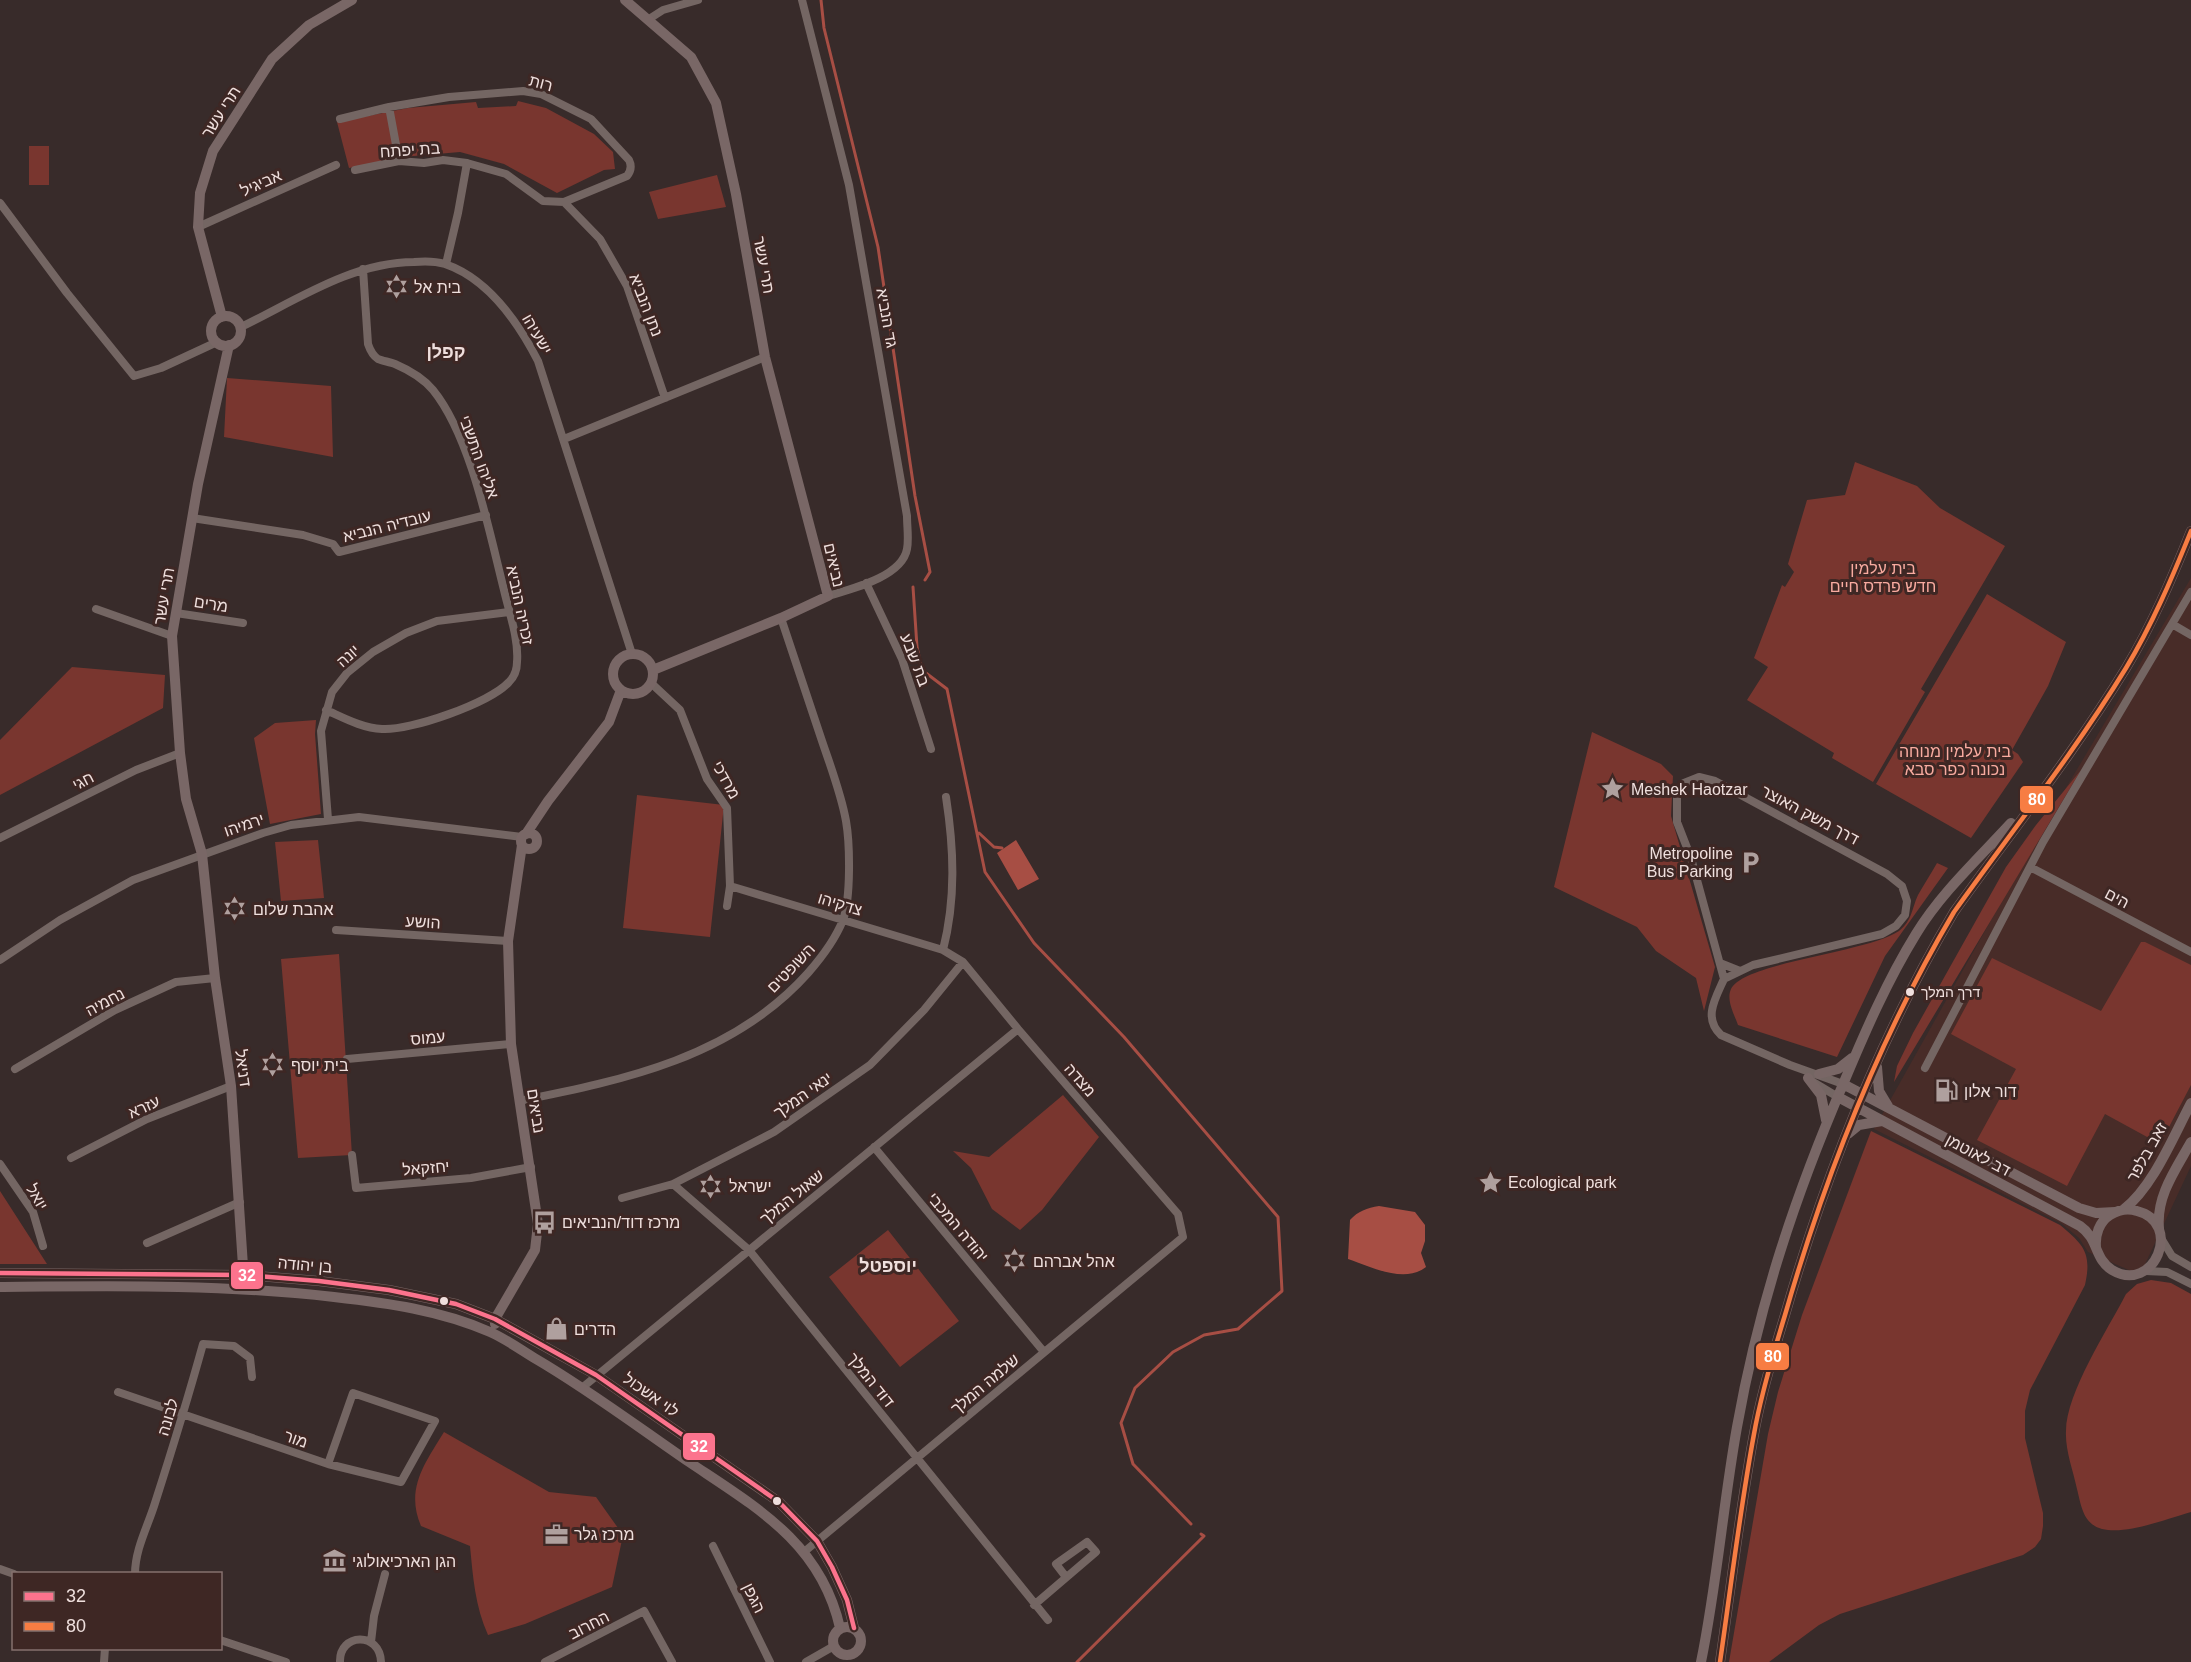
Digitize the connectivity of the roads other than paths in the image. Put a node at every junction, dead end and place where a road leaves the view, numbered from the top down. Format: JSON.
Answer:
{"nodes":[{"id":1,"x":625,"y":0,"type":"edge"},
{"id":2,"x":698,"y":0,"type":"edge"},
{"id":3,"x":802,"y":0,"type":"edge"},
{"id":4,"x":345,"y":1,"type":"edge"},
{"id":5,"x":649,"y":19,"type":"junction"},
{"id":6,"x":389,"y":107,"type":"junction"},
{"id":7,"x":340,"y":119,"type":"dead end"},
{"id":8,"x":399,"y":161,"type":"junction"},
{"id":9,"x":467,"y":163,"type":"junction"},
{"id":10,"x":336,"y":165,"type":"dead end"},
{"id":11,"x":355,"y":170,"type":"dead end"},
{"id":12,"x":564,"y":202,"type":"junction"},
{"id":13,"x":0,"y":203,"type":"edge"},
{"id":14,"x":198,"y":227,"type":"junction"},
{"id":15,"x":446,"y":264,"type":"junction"},
{"id":16,"x":363,"y":269,"type":"junction"},
{"id":17,"x":222,"y":316,"type":"junction"},
{"id":18,"x":241,"y":327,"type":"junction"},
{"id":19,"x":217,"y":342,"type":"junction"},
{"id":20,"x":228,"y":345,"type":"junction"},
{"id":21,"x":765,"y":357,"type":"junction"},
{"id":22,"x":665,"y":398,"type":"junction"},
{"id":23,"x":564,"y":439,"type":"junction"},
{"id":24,"x":486,"y":515,"type":"junction"},
{"id":25,"x":192,"y":518,"type":"junction"},
{"id":26,"x":2191,"y":531,"type":"edge"},
{"id":27,"x":866,"y":583,"type":"junction"},
{"id":28,"x":2191,"y":592,"type":"edge"},
{"id":29,"x":828,"y":596,"type":"junction"},
{"id":30,"x":96,"y":609,"type":"dead end"},
{"id":31,"x":509,"y":612,"type":"junction"},
{"id":32,"x":176,"y":613,"type":"junction"},
{"id":33,"x":781,"y":618,"type":"junction"},
{"id":34,"x":243,"y":623,"type":"dead end"},
{"id":35,"x":2172,"y":624,"type":"junction"},
{"id":36,"x":2191,"y":634,"type":"edge"},
{"id":37,"x":172,"y":636,"type":"junction"},
{"id":38,"x":632,"y":654,"type":"junction"},
{"id":39,"x":653,"y":670,"type":"junction"},
{"id":40,"x":651,"y":683,"type":"junction"},
{"id":41,"x":621,"y":690,"type":"junction"},
{"id":42,"x":326,"y":710,"type":"junction"},
{"id":43,"x":931,"y":749,"type":"dead end"},
{"id":44,"x":180,"y":753,"type":"junction"},
{"id":45,"x":2047,"y":783,"type":"junction"},
{"id":46,"x":946,"y":797,"type":"dead end"},
{"id":47,"x":548,"y":801,"type":"junction"},
{"id":48,"x":328,"y":819,"type":"junction"},
{"id":49,"x":0,"y":838,"type":"edge"},
{"id":50,"x":523,"y":839,"type":"junction"},
{"id":51,"x":536,"y":843,"type":"junction"},
{"id":52,"x":202,"y":854,"type":"junction"},
{"id":53,"x":2030,"y":867,"type":"junction"},
{"id":54,"x":518,"y":883,"type":"junction"},
{"id":55,"x":730,"y":886,"type":"junction"},
{"id":56,"x":727,"y":906,"type":"dead end"},
{"id":57,"x":843,"y":919,"type":"junction"},
{"id":58,"x":336,"y":930,"type":"dead end"},
{"id":59,"x":508,"y":941,"type":"junction"},
{"id":60,"x":943,"y":950,"type":"junction"},
{"id":61,"x":2191,"y":952,"type":"edge"},
{"id":62,"x":0,"y":960,"type":"edge"},
{"id":63,"x":963,"y":962,"type":"junction"},
{"id":64,"x":1720,"y":963,"type":"junction"},
{"id":65,"x":1740,"y":971,"type":"junction"},
{"id":66,"x":215,"y":978,"type":"junction"},
{"id":67,"x":1724,"y":980,"type":"junction"},
{"id":68,"x":1018,"y":1029,"type":"junction"},
{"id":69,"x":511,"y":1044,"type":"junction"},
{"id":70,"x":1857,"y":1053,"type":"junction"},
{"id":71,"x":347,"y":1059,"type":"dead end"},
{"id":72,"x":1878,"y":1061,"type":"junction"},
{"id":73,"x":1925,"y":1068,"type":"dead end"},
{"id":74,"x":15,"y":1069,"type":"dead end"},
{"id":75,"x":1813,"y":1076,"type":"junction"},
{"id":76,"x":1843,"y":1084,"type":"junction"},
{"id":77,"x":231,"y":1086,"type":"junction"},
{"id":78,"x":1864,"y":1094,"type":"junction"},
{"id":79,"x":1838,"y":1097,"type":"junction"},
{"id":80,"x":519,"y":1101,"type":"junction"},
{"id":81,"x":2191,"y":1103,"type":"edge"},
{"id":82,"x":1858,"y":1108,"type":"junction"},
{"id":83,"x":1890,"y":1108,"type":"junction"},
{"id":84,"x":1882,"y":1121,"type":"junction"},
{"id":85,"x":1826,"y":1125,"type":"junction"},
{"id":86,"x":1846,"y":1136,"type":"junction"},
{"id":87,"x":2191,"y":1142,"type":"edge"},
{"id":88,"x":874,"y":1147,"type":"junction"},
{"id":89,"x":352,"y":1155,"type":"dead end"},
{"id":90,"x":70,"y":1158,"type":"dead end"},
{"id":91,"x":0,"y":1164,"type":"edge"},
{"id":92,"x":531,"y":1167,"type":"junction"},
{"id":93,"x":673,"y":1184,"type":"junction"},
{"id":94,"x":622,"y":1198,"type":"dead end"},
{"id":95,"x":240,"y":1202,"type":"junction"},
{"id":96,"x":2121,"y":1210,"type":"junction"},
{"id":97,"x":2160,"y":1234,"type":"junction"},
{"id":98,"x":1183,"y":1237,"type":"joint"},
{"id":99,"x":147,"y":1243,"type":"dead end"},
{"id":100,"x":43,"y":1246,"type":"dead end"},
{"id":101,"x":2096,"y":1247,"type":"junction"},
{"id":102,"x":748,"y":1250,"type":"junction"},
{"id":103,"x":2191,"y":1267,"type":"edge"},
{"id":104,"x":0,"y":1273,"type":"edge"},
{"id":105,"x":2139,"y":1273,"type":"junction"},
{"id":106,"x":244,"y":1275,"type":"junction"},
{"id":107,"x":2191,"y":1284,"type":"edge"},
{"id":108,"x":0,"y":1287,"type":"edge"},
{"id":109,"x":244,"y":1288,"type":"junction"},
{"id":110,"x":495,"y":1319,"type":"junction"},
{"id":111,"x":493,"y":1333,"type":"junction"},
{"id":112,"x":1044,"y":1352,"type":"junction"},
{"id":113,"x":596,"y":1376,"type":"junction"},
{"id":114,"x":252,"y":1377,"type":"dead end"},
{"id":115,"x":583,"y":1387,"type":"junction"},
{"id":116,"x":118,"y":1392,"type":"dead end"},
{"id":117,"x":183,"y":1415,"type":"junction"},
{"id":118,"x":917,"y":1458,"type":"junction"},
{"id":119,"x":328,"y":1464,"type":"junction"},
{"id":120,"x":818,"y":1540,"type":"junction"},
{"id":121,"x":713,"y":1546,"type":"dead end"},
{"id":122,"x":804,"y":1552,"type":"junction"},
{"id":123,"x":135,"y":1563,"type":"junction"},
{"id":124,"x":128,"y":1572,"type":"edge"},
{"id":125,"x":135,"y":1572,"type":"edge"},
{"id":126,"x":384,"y":1574,"type":"dead end"},
{"id":127,"x":1066,"y":1577,"type":"junction"},
{"id":128,"x":1034,"y":1605,"type":"junction"},
{"id":129,"x":1048,"y":1620,"type":"dead end"},
{"id":130,"x":840,"y":1628,"type":"junction"},
{"id":131,"x":854,"y":1628,"type":"junction"},
{"id":132,"x":222,"y":1641,"type":"edge"},
{"id":133,"x":371,"y":1642,"type":"junction"},
{"id":134,"x":834,"y":1647,"type":"junction"},
{"id":135,"x":860,"y":1648,"type":"junction"},
{"id":136,"x":848,"y":1659,"type":"edge"},
{"id":137,"x":863,"y":1660,"type":"dead end"},
{"id":138,"x":286,"y":1662,"type":"edge"},
{"id":139,"x":340,"y":1662,"type":"edge"},
{"id":140,"x":381,"y":1662,"type":"edge"},
{"id":141,"x":545,"y":1662,"type":"edge"},
{"id":142,"x":672,"y":1662,"type":"edge"},
{"id":143,"x":770,"y":1662,"type":"edge"},
{"id":144,"x":806,"y":1662,"type":"edge"},
{"id":145,"x":1701,"y":1662,"type":"edge"},
{"id":146,"x":1720,"y":1662,"type":"edge"}],
"edges":[{"from":1,"to":5,"type":"street","name":"תרי עשר"},
{"from":2,"to":5,"type":"street"},
{"from":3,"to":27,"type":"street","name":"גד הנביא"},
{"from":4,"to":14,"type":"street","name":"תרי עשר"},
{"from":5,"to":21,"type":"street","name":"תרי עשר"},
{"from":6,"to":7,"type":"street","name":"רות"},
{"from":6,"to":8,"type":"street"},
{"from":6,"to":12,"type":"street","name":"רות"},
{"from":8,"to":9,"type":"street","name":"בת יפתח"},
{"from":8,"to":11,"type":"street","name":"בת יפתח"},
{"from":9,"to":12,"type":"street","name":"בת יפתח"},
{"from":9,"to":15,"type":"street"},
{"from":10,"to":14,"type":"street","name":"אביגיל"},
{"from":12,"to":22,"type":"street","name":"נתן הנביא"},
{"from":13,"to":19,"type":"street"},
{"from":14,"to":17,"type":"street","name":"תרי עשר"},
{"from":15,"to":16,"type":"street","name":"ישעיהו"},
{"from":15,"to":23,"type":"street","name":"ישעיהו"},
{"from":16,"to":18,"type":"street","name":"ישעיהו"},
{"from":16,"to":24,"type":"street","name":"אליהו התשבי"},
{"from":17,"to":18,"type":"street"},
{"from":17,"to":19,"type":"street"},
{"from":18,"to":20,"type":"street"},
{"from":19,"to":20,"type":"street"},
{"from":20,"to":25,"type":"street","name":"תרי עשר"},
{"from":21,"to":22,"type":"street"},
{"from":21,"to":29,"type":"street","name":"נביאים"},
{"from":22,"to":23,"type":"street"},
{"from":23,"to":38,"type":"street","name":"ישעיהו"},
{"from":24,"to":25,"type":"street","name":"עובדיה הנביא"},
{"from":24,"to":31,"type":"street","name":"זכריה הנביא"},
{"from":25,"to":32,"type":"street","name":"תרי עשר"},
{"from":26,"to":45,"type":"street"},
{"from":27,"to":29,"type":"street","name":"גד הנביא"},
{"from":27,"to":43,"type":"street","name":"בת שבע"},
{"from":28,"to":35,"type":"street"},
{"from":29,"to":33,"type":"street","name":"נביאים"},
{"from":30,"to":37,"type":"street"},
{"from":31,"to":42,"type":"street","name":"יונה"},
{"from":31,"to":42,"type":"street","name":"זכריה הנביא"},
{"from":32,"to":34,"type":"street","name":"מרים"},
{"from":32,"to":37,"type":"street","name":"תרי עשר"},
{"from":33,"to":39,"type":"street","name":"נביאים"},
{"from":33,"to":57,"type":"street","name":"השופטים"},
{"from":35,"to":36,"type":"street"},
{"from":35,"to":53,"type":"street"},
{"from":37,"to":44,"type":"street","name":"תרי עשר"},
{"from":38,"to":39,"type":"street"},
{"from":38,"to":41,"type":"street"},
{"from":39,"to":40,"type":"street"},
{"from":40,"to":41,"type":"street"},
{"from":40,"to":55,"type":"street","name":"מרדכי"},
{"from":41,"to":47,"type":"street","name":"נביאים"},
{"from":42,"to":48,"type":"street","name":"יונה"},
{"from":44,"to":49,"type":"street","name":"חגי"},
{"from":44,"to":52,"type":"street","name":"תרי עשר"},
{"from":45,"to":70,"type":"street"},
{"from":45,"to":72,"type":"street"},
{"from":46,"to":60,"type":"street"},
{"from":47,"to":50,"type":"street","name":"נביאים"},
{"from":47,"to":51,"type":"street","name":"נביאים"},
{"from":48,"to":50,"type":"street","name":"ירמיהו"},
{"from":48,"to":52,"type":"street","name":"ירמיהו"},
{"from":50,"to":51,"type":"street"},
{"from":50,"to":54,"type":"street","name":"נביאים"},
{"from":51,"to":54,"type":"street","name":"נביאים"},
{"from":52,"to":62,"type":"street","name":"ירמיהו"},
{"from":52,"to":66,"type":"street","name":"דניאל"},
{"from":53,"to":61,"type":"street","name":"הים"},
{"from":53,"to":73,"type":"street"},
{"from":54,"to":59,"type":"street","name":"נביאים"},
{"from":55,"to":56,"type":"street","name":"מרדכי"},
{"from":55,"to":57,"type":"street","name":"צדקיהו"},
{"from":57,"to":60,"type":"street","name":"צדקיהו"},
{"from":57,"to":80,"type":"street","name":"השופטים"},
{"from":58,"to":59,"type":"street","name":"הושע"},
{"from":59,"to":69,"type":"street","name":"נביאים"},
{"from":60,"to":63,"type":"street","name":"מצדה"},
{"from":63,"to":68,"type":"street","name":"מצדה"},
{"from":63,"to":93,"type":"street","name":"ינאי המלך"},
{"from":64,"to":65,"type":"street"},
{"from":64,"to":65,"type":"street","name":"דרך משק האוצר"},
{"from":64,"to":67,"type":"street","name":"דרך משק האוצר"},
{"from":65,"to":67,"type":"street","name":"דרך משק האוצר"},
{"from":66,"to":74,"type":"street","name":"נחמיה"},
{"from":66,"to":77,"type":"street","name":"דניאל"},
{"from":67,"to":75,"type":"street"},
{"from":68,"to":88,"type":"street","name":"שאול המלך"},
{"from":68,"to":98,"type":"street","name":"מצדה"},
{"from":69,"to":71,"type":"street","name":"עמוס"},
{"from":69,"to":80,"type":"street","name":"נביאים"},
{"from":70,"to":75,"type":"street"},
{"from":70,"to":76,"type":"street"},
{"from":72,"to":78,"type":"street"},
{"from":72,"to":83,"type":"street"},
{"from":75,"to":76,"type":"street"},
{"from":75,"to":79,"type":"street"},
{"from":75,"to":85,"type":"street"},
{"from":76,"to":78,"type":"street"},
{"from":76,"to":79,"type":"street"},
{"from":77,"to":90,"type":"street","name":"עזרא"},
{"from":77,"to":95,"type":"street","name":"דניאל"},
{"from":78,"to":82,"type":"street"},
{"from":78,"to":83,"type":"street","name":"דב לאוטמן"},
{"from":79,"to":82,"type":"street","name":"דב לאוטמן"},
{"from":79,"to":85,"type":"street"},
{"from":80,"to":92,"type":"street","name":"נביאים"},
{"from":81,"to":96,"type":"street","name":"זאב בלפר"},
{"from":82,"to":84,"type":"street","name":"דב לאוטמן"},
{"from":82,"to":86,"type":"street"},
{"from":83,"to":96,"type":"street","name":"דב לאוטמן"},
{"from":84,"to":86,"type":"street"},
{"from":84,"to":101,"type":"street","name":"דב לאוטמן"},
{"from":85,"to":145,"type":"street"},
{"from":86,"to":146,"type":"street"},
{"from":87,"to":97,"type":"street","name":"זאב בלפר"},
{"from":88,"to":102,"type":"street","name":"שאול המלך"},
{"from":88,"to":112,"type":"street","name":"יהודה המכבי"},
{"from":89,"to":92,"type":"street","name":"יחזקאל"},
{"from":91,"to":100,"type":"street","name":"יואל"},
{"from":92,"to":110,"type":"street","name":"נביאים"},
{"from":93,"to":94,"type":"street","name":"ינאי המלך"},
{"from":93,"to":102,"type":"street","name":"דוד המלך"},
{"from":95,"to":99,"type":"street"},
{"from":95,"to":106,"type":"street","name":"דניאל"},
{"from":96,"to":97,"type":"street"},
{"from":96,"to":101,"type":"street"},
{"from":97,"to":103,"type":"street"},
{"from":97,"to":105,"type":"street"},
{"from":98,"to":112,"type":"street","name":"שלמה המלך"},
{"from":101,"to":105,"type":"street"},
{"from":102,"to":113,"type":"street","name":"שאול המלך"},
{"from":102,"to":118,"type":"street","name":"דוד המלך"},
{"from":104,"to":106,"type":"street","name":"בן יהודה"},
{"from":105,"to":107,"type":"street"},
{"from":106,"to":109,"type":"street","name":"דניאל"},
{"from":106,"to":110,"type":"street","name":"בן יהודה"},
{"from":108,"to":109,"type":"street","name":"בן יהודה"},
{"from":109,"to":111,"type":"street","name":"בן יהודה"},
{"from":110,"to":111,"type":"street","name":"נביאים"},
{"from":110,"to":113,"type":"street","name":"לוי אשכול"},
{"from":111,"to":115,"type":"street","name":"לוי אשכול"},
{"from":112,"to":118,"type":"street","name":"שלמה המלך"},
{"from":113,"to":115,"type":"street","name":"שאול המלך"},
{"from":113,"to":120,"type":"street","name":"לוי אשכול"},
{"from":114,"to":117,"type":"street","name":"לבונה"},
{"from":115,"to":122,"type":"street","name":"לוי אשכול"},
{"from":116,"to":117,"type":"street","name":"מור"},
{"from":117,"to":119,"type":"street","name":"מור"},
{"from":117,"to":123,"type":"street","name":"לבונה"},
{"from":118,"to":120,"type":"street","name":"שלמה המלך"},
{"from":118,"to":128,"type":"street","name":"דוד המלך"},
{"from":119,"to":119,"type":"street","name":"מור"},
{"from":120,"to":122,"type":"street","name":"שלמה המלך"},
{"from":120,"to":131,"type":"street","name":"לוי אשכול"},
{"from":121,"to":143,"type":"street","name":"הגפן"},
{"from":122,"to":130,"type":"street","name":"לוי אשכול"},
{"from":123,"to":124,"type":"street","name":"לבונה"},
{"from":123,"to":125,"type":"street","name":"לבונה"},
{"from":126,"to":133,"type":"street"},
{"from":127,"to":127,"type":"street"},
{"from":127,"to":128,"type":"street"},
{"from":128,"to":129,"type":"street","name":"דוד המלך"},
{"from":130,"to":131,"type":"street"},
{"from":130,"to":134,"type":"street"},
{"from":131,"to":135,"type":"street"},
{"from":132,"to":138,"type":"street"},
{"from":133,"to":139,"type":"street"},
{"from":133,"to":140,"type":"street"},
{"from":134,"to":136,"type":"street"},
{"from":134,"to":144,"type":"street"},
{"from":135,"to":136,"type":"street"},
{"from":135,"to":137,"type":"street"},
{"from":141,"to":142,"type":"street","name":"החרוב"}]}
